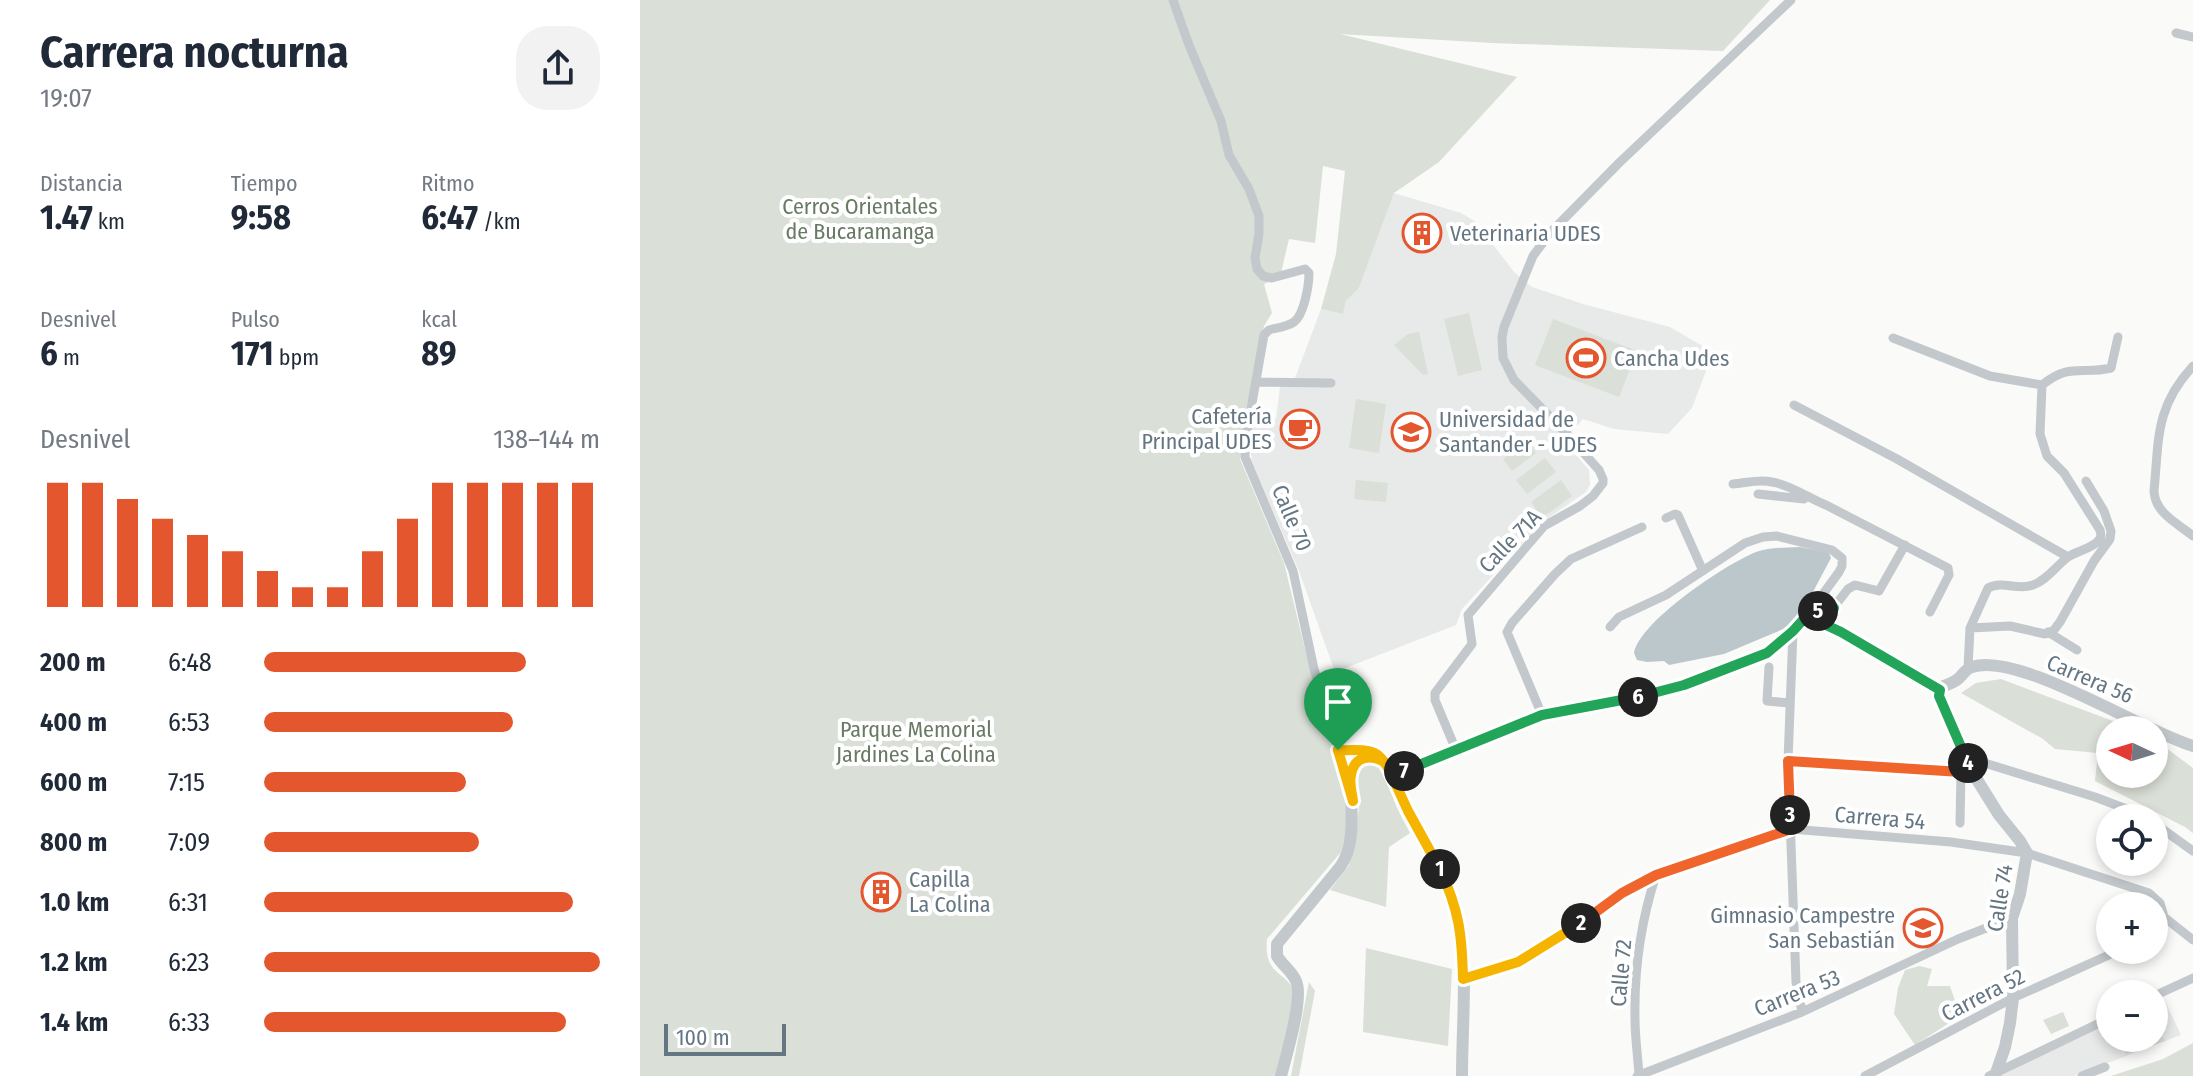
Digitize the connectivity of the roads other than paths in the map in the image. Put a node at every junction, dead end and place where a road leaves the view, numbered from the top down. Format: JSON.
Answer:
{"nodes":[{"id":1,"x":1173,"y":0,"type":"edge"},
{"id":2,"x":1791,"y":0,"type":"edge"},
{"id":3,"x":2176,"y":33,"type":"dead end"},
{"id":4,"x":2193,"y":37,"type":"edge"},
{"id":5,"x":2118,"y":337,"type":"dead end"},
{"id":6,"x":1893,"y":338,"type":"dead end"},
{"id":7,"x":2193,"y":366,"type":"edge"},
{"id":8,"x":1256,"y":382,"type":"junction"},
{"id":9,"x":1331,"y":383,"type":"dead end"},
{"id":10,"x":2042,"y":385,"type":"junction"},
{"id":11,"x":1794,"y":405,"type":"dead end"},
{"id":12,"x":2086,"y":481,"type":"dead end"},
{"id":13,"x":1733,"y":484,"type":"dead end"},
{"id":14,"x":1758,"y":494,"type":"dead end"},
{"id":15,"x":1811,"y":500,"type":"junction"},
{"id":16,"x":1666,"y":518,"type":"dead end"},
{"id":17,"x":1642,"y":527,"type":"dead end"},
{"id":18,"x":2193,"y":536,"type":"edge"},
{"id":19,"x":1905,"y":545,"type":"junction"},
{"id":20,"x":2068,"y":557,"type":"junction"},
{"id":21,"x":1703,"y":571,"type":"junction"},
{"id":22,"x":1813,"y":609,"type":"junction"},
{"id":23,"x":1930,"y":612,"type":"dead end"},
{"id":24,"x":1610,"y":627,"type":"dead end"},
{"id":25,"x":1970,"y":628,"type":"junction"},
{"id":26,"x":1793,"y":631,"type":"junction"},
{"id":27,"x":2048,"y":632,"type":"junction"},
{"id":28,"x":2077,"y":650,"type":"dead end"},
{"id":29,"x":1769,"y":667,"type":"dead end"},
{"id":30,"x":1968,"y":668,"type":"junction"},
{"id":31,"x":1940,"y":690,"type":"junction"},
{"id":32,"x":1790,"y":703,"type":"junction"},
{"id":33,"x":1542,"y":715,"type":"junction"},
{"id":34,"x":2193,"y":746,"type":"edge"},
{"id":35,"x":1338,"y":750,"type":"junction"},
{"id":36,"x":1456,"y":750,"type":"junction"},
{"id":37,"x":1369,"y":751,"type":"junction"},
{"id":38,"x":1965,"y":757,"type":"junction"},
{"id":39,"x":1788,"y":761,"type":"junction"},
{"id":40,"x":1386,"y":763,"type":"junction"},
{"id":41,"x":1966,"y":771,"type":"junction"},
{"id":42,"x":1392,"y":776,"type":"junction"},
{"id":43,"x":1350,"y":777,"type":"junction"},
{"id":44,"x":1353,"y":801,"type":"junction"},
{"id":45,"x":2114,"y":804,"type":"edge"},
{"id":46,"x":1960,"y":823,"type":"dead end"},
{"id":47,"x":1791,"y":829,"type":"junction"},
{"id":48,"x":2168,"y":833,"type":"edge"},
{"id":49,"x":2193,"y":851,"type":"edge"},
{"id":50,"x":2027,"y":853,"type":"junction"},
{"id":51,"x":1656,"y":875,"type":"junction"},
{"id":52,"x":2146,"y":892,"type":"edge"},
{"id":53,"x":2012,"y":918,"type":"junction"},
{"id":54,"x":2168,"y":920,"type":"edge"},
{"id":55,"x":2193,"y":940,"type":"edge"},
{"id":56,"x":2096,"y":961,"type":"edge"},
{"id":57,"x":2193,"y":978,"type":"edge"},
{"id":58,"x":1463,"y":979,"type":"junction"},
{"id":59,"x":2168,"y":990,"type":"edge"},
{"id":60,"x":2013,"y":998,"type":"junction"},
{"id":61,"x":1802,"y":1012,"type":"junction"},
{"id":62,"x":2096,"y":1025,"type":"edge"},
{"id":63,"x":2105,"y":1067,"type":"dead end"},
{"id":64,"x":1994,"y":1074,"type":"edge"},
{"id":65,"x":1638,"y":1075,"type":"edge"},
{"id":66,"x":1281,"y":1076,"type":"edge"},
{"id":67,"x":1462,"y":1076,"type":"edge"},
{"id":68,"x":1865,"y":1076,"type":"edge"},
{"id":69,"x":2082,"y":1076,"type":"edge"}],
"edges":[{"from":1,"to":8,"type":"street","name":"Calle 70"},
{"from":2,"to":36,"type":"street","name":"Calle 71A"},
{"from":3,"to":4,"type":"street"},
{"from":5,"to":10,"type":"street"},
{"from":6,"to":10,"type":"street"},
{"from":7,"to":18,"type":"street"},
{"from":8,"to":9,"type":"street"},
{"from":8,"to":35,"type":"street","name":"Calle 70"},
{"from":10,"to":20,"type":"street"},
{"from":11,"to":20,"type":"street"},
{"from":12,"to":27,"type":"street"},
{"from":13,"to":15,"type":"street"},
{"from":14,"to":15,"type":"street"},
{"from":15,"to":19,"type":"street"},
{"from":16,"to":21,"type":"street"},
{"from":17,"to":33,"type":"street"},
{"from":19,"to":22,"type":"street"},
{"from":19,"to":23,"type":"street"},
{"from":20,"to":25,"type":"street"},
{"from":21,"to":22,"type":"street"},
{"from":21,"to":24,"type":"street"},
{"from":22,"to":26,"type":"street"},
{"from":22,"to":31,"type":"street"},
{"from":25,"to":27,"type":"street"},
{"from":25,"to":30,"type":"street"},
{"from":26,"to":32,"type":"street"},
{"from":26,"to":33,"type":"street"},
{"from":27,"to":28,"type":"street"},
{"from":29,"to":32,"type":"street"},
{"from":30,"to":31,"type":"street"},
{"from":30,"to":34,"type":"street","name":"Carrera 56"},
{"from":31,"to":38,"type":"street","name":"Calle 74"},
{"from":32,"to":39,"type":"street"},
{"from":33,"to":36,"type":"street"},
{"from":35,"to":37,"type":"street"},
{"from":35,"to":44,"type":"street","name":"Calle 70"},
{"from":36,"to":42,"type":"street"},
{"from":37,"to":40,"type":"street"},
{"from":37,"to":43,"type":"street"},
{"from":38,"to":41,"type":"street","name":"Calle 74"},
{"from":38,"to":45,"type":"street"},
{"from":39,"to":41,"type":"street"},
{"from":39,"to":47,"type":"street"},
{"from":40,"to":42,"type":"street"},
{"from":40,"to":43,"type":"street"},
{"from":41,"to":46,"type":"street"},
{"from":41,"to":50,"type":"street","name":"Calle 74"},
{"from":42,"to":58,"type":"street"},
{"from":43,"to":44,"type":"street","name":"Calle 70"},
{"from":44,"to":66,"type":"street","name":"Calle 70"},
{"from":47,"to":50,"type":"street","name":"Carrera 54"},
{"from":47,"to":51,"type":"street","name":"Carrera 54"},
{"from":47,"to":61,"type":"street"},
{"from":48,"to":49,"type":"street"},
{"from":50,"to":52,"type":"street","name":"Carrera 54"},
{"from":50,"to":53,"type":"street","name":"Calle 74"},
{"from":51,"to":58,"type":"street","name":"Carrera 54"},
{"from":51,"to":65,"type":"street","name":"Calle 72"},
{"from":53,"to":60,"type":"street","name":"Calle 74"},
{"from":53,"to":61,"type":"street","name":"Carrera 53"},
{"from":54,"to":55,"type":"street","name":"Carrera 54"},
{"from":56,"to":60,"type":"street","name":"Carrera 52"},
{"from":57,"to":59,"type":"street"},
{"from":58,"to":67,"type":"street"},
{"from":60,"to":64,"type":"street","name":"Calle 74"},
{"from":60,"to":68,"type":"street","name":"Carrera 52"},
{"from":61,"to":65,"type":"street","name":"Carrera 53"},
{"from":62,"to":64,"type":"street"},
{"from":63,"to":69,"type":"street"}]}
